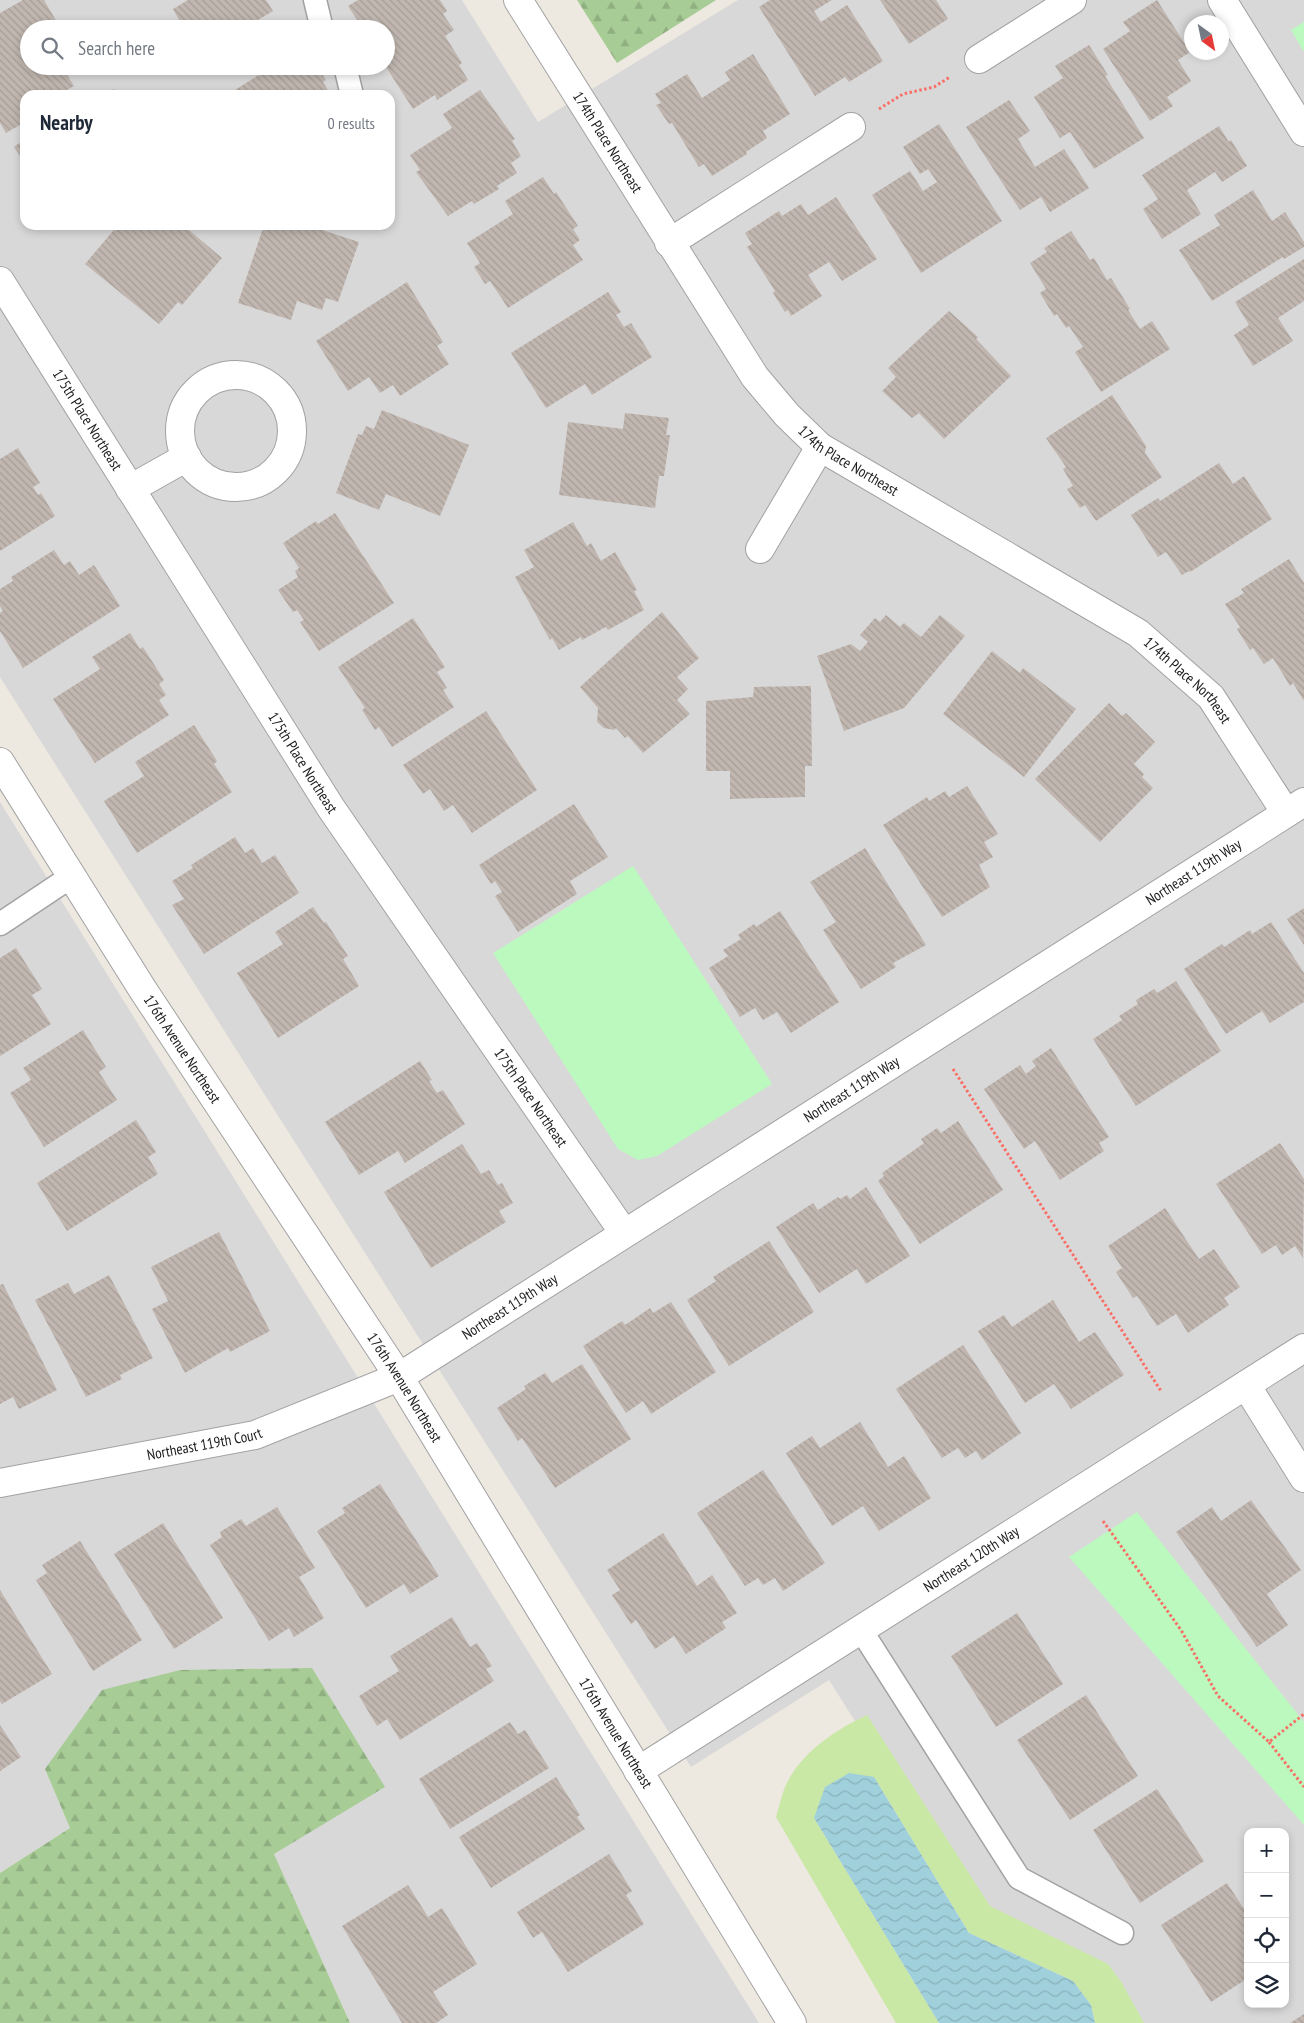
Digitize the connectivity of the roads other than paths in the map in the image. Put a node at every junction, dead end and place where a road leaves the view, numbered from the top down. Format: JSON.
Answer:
{"nodes":[{"id":1,"x":316,"y":0,"type":"edge"},
{"id":2,"x":518,"y":0,"type":"edge"},
{"id":3,"x":1072,"y":0,"type":"edge"},
{"id":4,"x":1222,"y":0,"type":"edge"},
{"id":5,"x":320,"y":20,"type":"edge"},
{"id":6,"x":979,"y":59,"type":"road end"},
{"id":7,"x":347,"y":75,"type":"edge"},
{"id":8,"x":351,"y":90,"type":"edge"},
{"id":9,"x":851,"y":127,"type":"road end"},
{"id":10,"x":1304,"y":132,"type":"edge"},
{"id":11,"x":669,"y":244,"type":"junction"},
{"id":12,"x":0,"y":281,"type":"edge"},
{"id":13,"x":820,"y":447,"type":"junction"},
{"id":14,"x":187,"y":457,"type":"junction"},
{"id":15,"x":130,"y":489,"type":"junction"},
{"id":16,"x":760,"y":549,"type":"dead end"},
{"id":17,"x":0,"y":762,"type":"edge"},
{"id":18,"x":1295,"y":807,"type":"edge"},
{"id":19,"x":72,"y":876,"type":"junction"},
{"id":20,"x":0,"y":924,"type":"edge"},
{"id":21,"x":624,"y":1233,"type":"junction"},
{"id":22,"x":1304,"y":1348,"type":"edge"},
{"id":23,"x":399,"y":1377,"type":"junction"},
{"id":24,"x":1246,"y":1385,"type":"junction"},
{"id":25,"x":1304,"y":1478,"type":"edge"},
{"id":26,"x":0,"y":1483,"type":"edge"},
{"id":27,"x":861,"y":1630,"type":"junction"},
{"id":28,"x":638,"y":1770,"type":"junction"},
{"id":29,"x":1122,"y":1933,"type":"dead end"},
{"id":30,"x":792,"y":2023,"type":"edge"}],
"edges":[{"from":1,"to":5,"type":"lane"},
{"from":2,"to":11,"type":"street","name":"174th Place Northeast"},
{"from":3,"to":6,"type":"street"},
{"from":4,"to":10,"type":"street"},
{"from":7,"to":8,"type":"lane"},
{"from":9,"to":11,"type":"street"},
{"from":11,"to":13,"type":"street","name":"174th Place Northeast"},
{"from":12,"to":15,"type":"street","name":"175th Place Northeast"},
{"from":13,"to":16,"type":"street"},
{"from":13,"to":18,"type":"street","name":"174th Place Northeast"},
{"from":14,"to":14,"type":"street"},
{"from":14,"to":15,"type":"street"},
{"from":15,"to":21,"type":"street","name":"175th Place Northeast"},
{"from":17,"to":19,"type":"street","name":"176th Avenue Northeast"},
{"from":18,"to":21,"type":"street","name":"Northeast 119th Way"},
{"from":19,"to":20,"type":"lane"},
{"from":19,"to":23,"type":"street","name":"176th Avenue Northeast"},
{"from":21,"to":23,"type":"street","name":"Northeast 119th Way"},
{"from":22,"to":24,"type":"street","name":"Northeast 120th Way"},
{"from":23,"to":26,"type":"street","name":"Northeast 119th Court"},
{"from":23,"to":28,"type":"street","name":"176th Avenue Northeast"},
{"from":24,"to":25,"type":"street"},
{"from":24,"to":27,"type":"street","name":"Northeast 120th Way"},
{"from":27,"to":28,"type":"street","name":"Northeast 120th Way"},
{"from":27,"to":29,"type":"lane"},
{"from":28,"to":30,"type":"street","name":"176th Avenue Northeast"}]}
